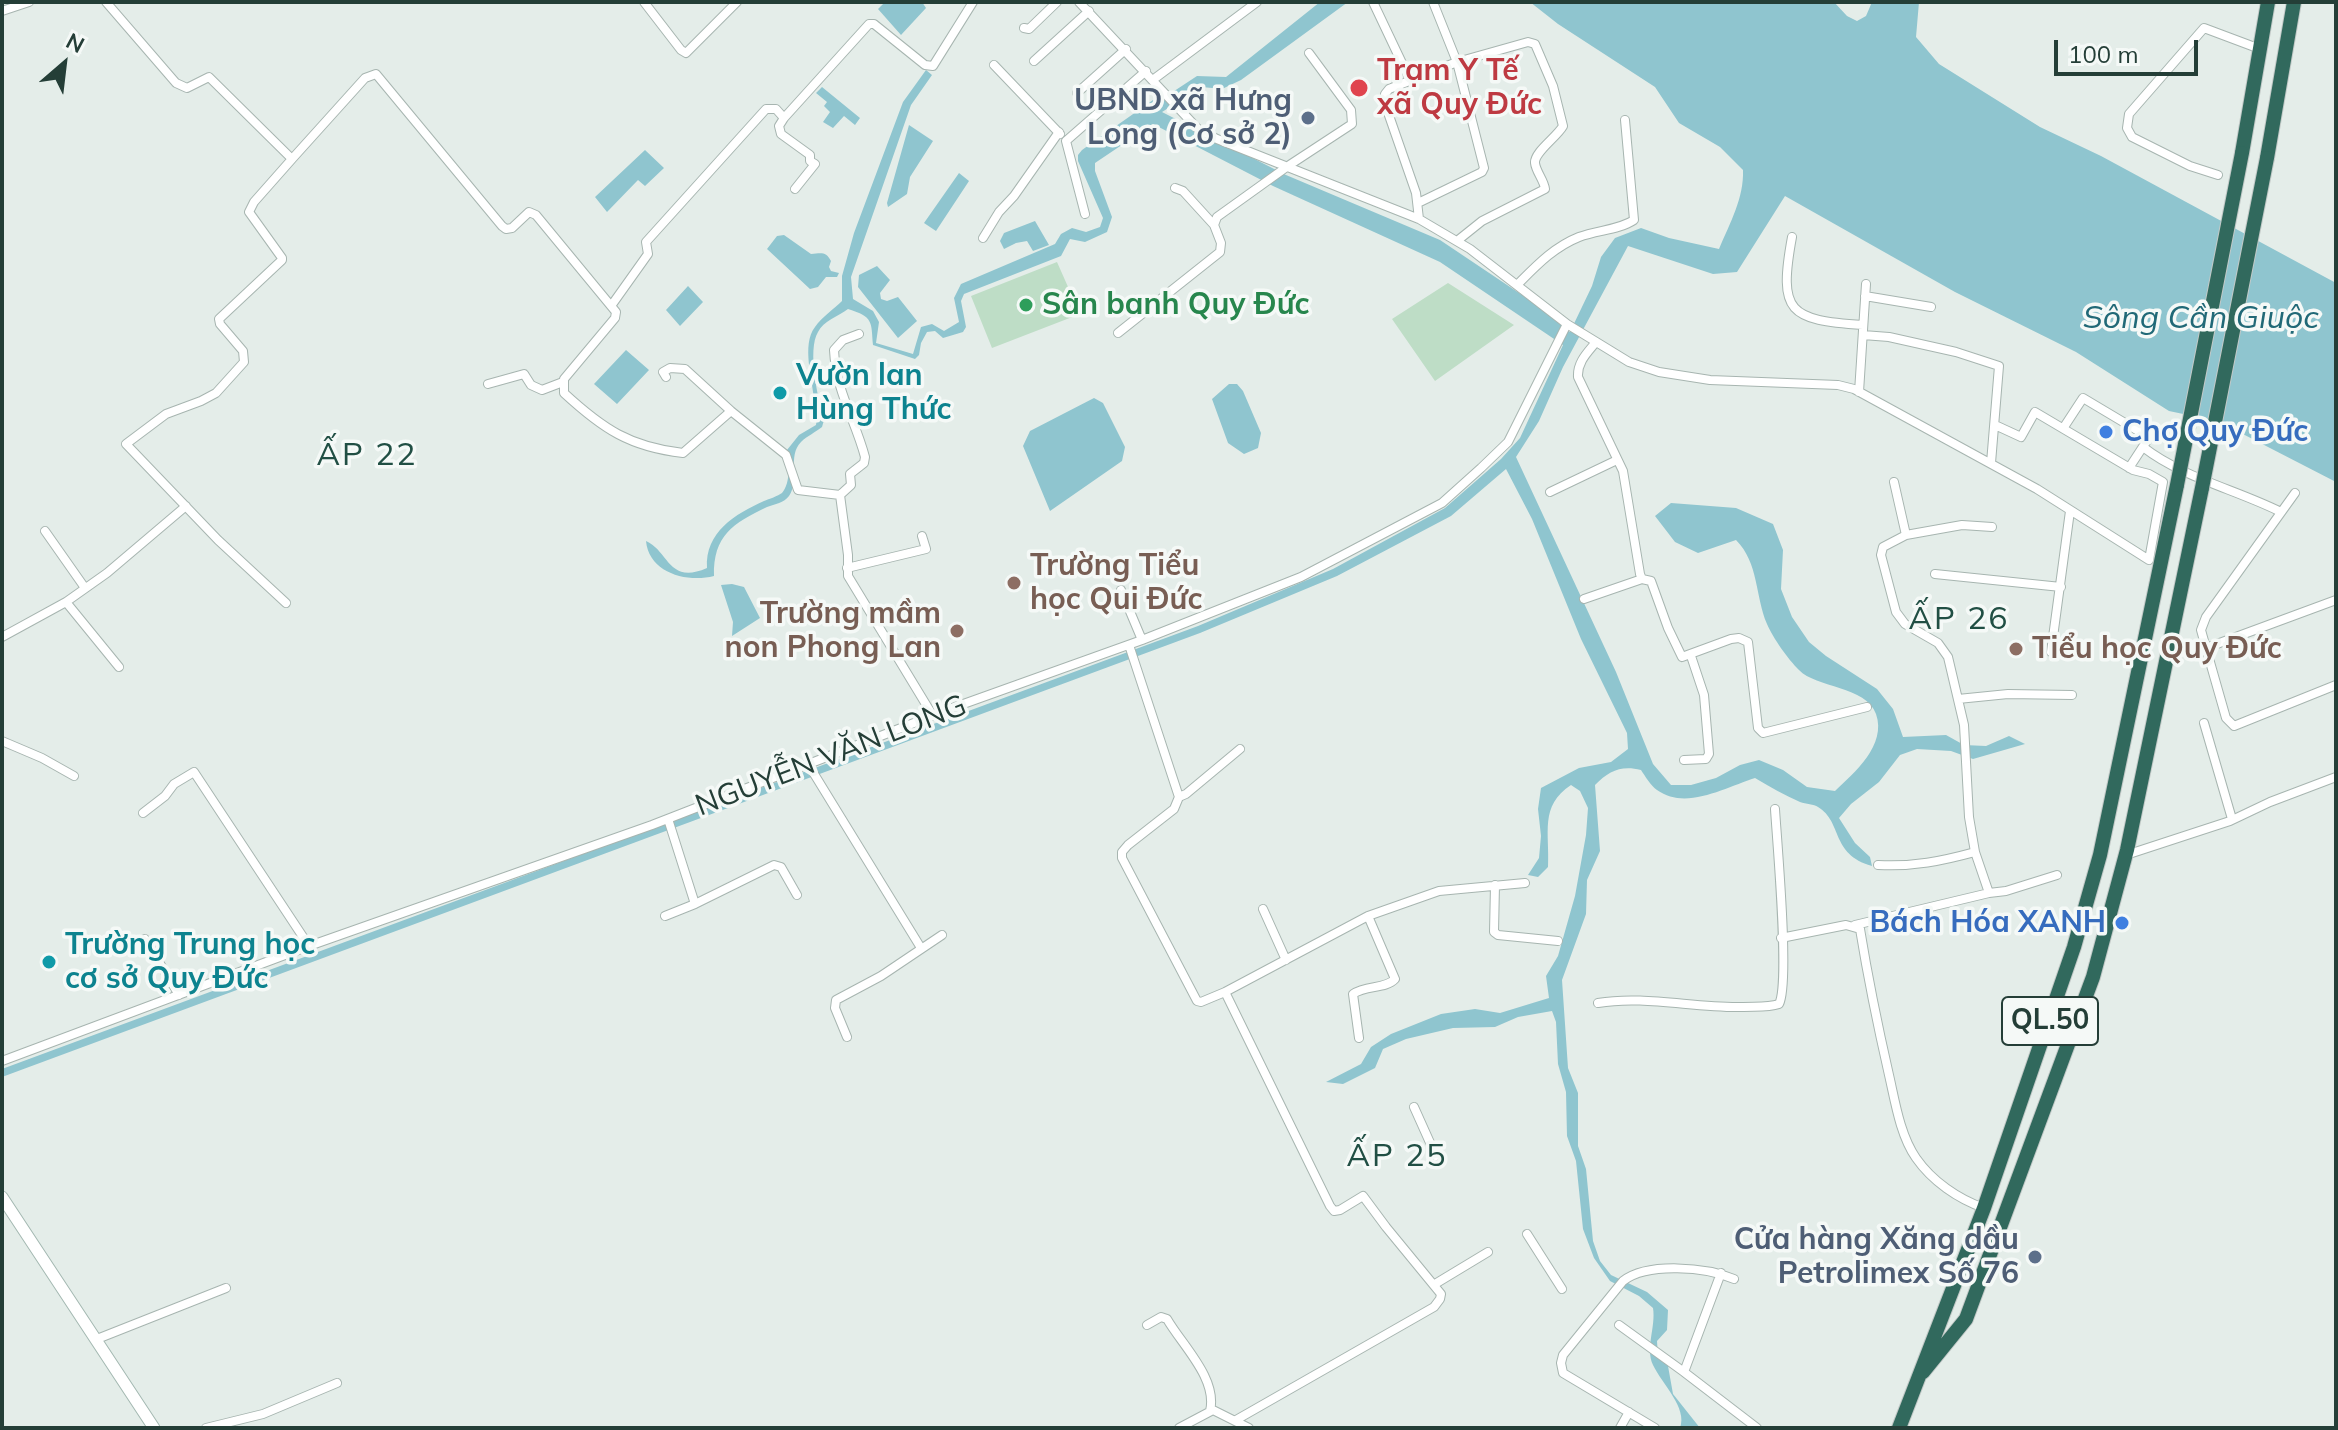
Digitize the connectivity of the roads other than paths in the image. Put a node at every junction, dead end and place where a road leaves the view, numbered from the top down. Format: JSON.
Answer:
{"nodes":[{"id":1,"x":29,"y":2,"type":"edge"},
{"id":2,"x":106,"y":2,"type":"edge"},
{"id":3,"x":644,"y":2,"type":"edge"},
{"id":4,"x":737,"y":2,"type":"edge"},
{"id":5,"x":973,"y":2,"type":"edge"},
{"id":6,"x":1057,"y":2,"type":"edge"},
{"id":7,"x":1079,"y":2,"type":"edge"},
{"id":8,"x":1257,"y":2,"type":"edge"},
{"id":9,"x":1373,"y":2,"type":"edge"},
{"id":10,"x":1433,"y":2,"type":"edge"},
{"id":11,"x":2268,"y":2,"type":"edge"},
{"id":12,"x":2294,"y":2,"type":"edge"},
{"id":13,"x":2,"y":11,"type":"edge"},
{"id":14,"x":1089,"y":11,"type":"junction"},
{"id":15,"x":1024,"y":28,"type":"dead end"},
{"id":16,"x":1126,"y":49,"type":"junction"},
{"id":17,"x":2260,"y":49,"type":"junction"},
{"id":18,"x":1309,"y":53,"type":"dead end"},
{"id":19,"x":1034,"y":61,"type":"dead end"},
{"id":20,"x":1457,"y":62,"type":"junction"},
{"id":21,"x":994,"y":65,"type":"dead end"},
{"id":22,"x":1146,"y":71,"type":"junction"},
{"id":23,"x":1154,"y":79,"type":"junction"},
{"id":24,"x":1410,"y":80,"type":"junction"},
{"id":25,"x":1077,"y":93,"type":"dead end"},
{"id":26,"x":784,"y":118,"type":"junction"},
{"id":27,"x":1625,"y":120,"type":"dead end"},
{"id":28,"x":1059,"y":132,"type":"junction"},
{"id":29,"x":1066,"y":141,"type":"junction"},
{"id":30,"x":292,"y":159,"type":"junction"},
{"id":31,"x":1288,"y":166,"type":"junction"},
{"id":32,"x":2218,"y":175,"type":"dead end"},
{"id":33,"x":1175,"y":188,"type":"dead end"},
{"id":34,"x":795,"y":189,"type":"dead end"},
{"id":35,"x":1418,"y":203,"type":"junction"},
{"id":36,"x":1085,"y":214,"type":"dead end"},
{"id":37,"x":1419,"y":219,"type":"junction"},
{"id":38,"x":1214,"y":225,"type":"junction"},
{"id":39,"x":1792,"y":237,"type":"dead end"},
{"id":40,"x":983,"y":238,"type":"dead end"},
{"id":41,"x":1457,"y":241,"type":"junction"},
{"id":42,"x":1518,"y":284,"type":"junction"},
{"id":43,"x":1866,"y":284,"type":"dead end"},
{"id":44,"x":1865,"y":296,"type":"junction"},
{"id":45,"x":611,"y":306,"type":"junction"},
{"id":46,"x":1931,"y":307,"type":"dead end"},
{"id":47,"x":1568,"y":324,"type":"junction"},
{"id":48,"x":1863,"y":330,"type":"junction"},
{"id":49,"x":1118,"y":333,"type":"dead end"},
{"id":50,"x":859,"y":334,"type":"dead end"},
{"id":51,"x":1596,"y":342,"type":"junction"},
{"id":52,"x":666,"y":377,"type":"dead end"},
{"id":53,"x":563,"y":382,"type":"junction"},
{"id":54,"x":488,"y":384,"type":"dead end"},
{"id":55,"x":1859,"y":392,"type":"junction"},
{"id":56,"x":731,"y":411,"type":"junction"},
{"id":57,"x":1995,"y":425,"type":"junction"},
{"id":58,"x":2064,"y":427,"type":"junction"},
{"id":59,"x":2143,"y":447,"type":"junction"},
{"id":60,"x":1617,"y":460,"type":"junction"},
{"id":61,"x":1991,"y":463,"type":"junction"},
{"id":62,"x":2129,"y":468,"type":"junction"},
{"id":63,"x":1894,"y":482,"type":"dead end"},
{"id":64,"x":1550,"y":492,"type":"dead end"},
{"id":65,"x":2295,"y":493,"type":"dead end"},
{"id":66,"x":840,"y":495,"type":"junction"},
{"id":67,"x":186,"y":506,"type":"junction"},
{"id":68,"x":2070,"y":511,"type":"junction"},
{"id":69,"x":2281,"y":512,"type":"junction"},
{"id":70,"x":1992,"y":527,"type":"dead end"},
{"id":71,"x":45,"y":531,"type":"dead end"},
{"id":72,"x":1906,"y":535,"type":"junction"},
{"id":73,"x":922,"y":536,"type":"dead end"},
{"id":74,"x":847,"y":568,"type":"junction"},
{"id":75,"x":1935,"y":574,"type":"dead end"},
{"id":76,"x":1642,"y":579,"type":"junction"},
{"id":77,"x":2061,"y":587,"type":"junction"},
{"id":78,"x":85,"y":588,"type":"junction"},
{"id":79,"x":1121,"y":590,"type":"dead end"},
{"id":80,"x":1584,"y":599,"type":"dead end"},
{"id":81,"x":2336,"y":600,"type":"edge"},
{"id":82,"x":66,"y":602,"type":"junction"},
{"id":83,"x":286,"y":603,"type":"dead end"},
{"id":84,"x":2,"y":637,"type":"edge"},
{"id":85,"x":1142,"y":640,"type":"junction"},
{"id":86,"x":1129,"y":645,"type":"junction"},
{"id":87,"x":2169,"y":648,"type":"junction"},
{"id":88,"x":2206,"y":648,"type":"junction"},
{"id":89,"x":2051,"y":652,"type":"dead end"},
{"id":90,"x":1691,"y":656,"type":"junction"},
{"id":91,"x":119,"y":667,"type":"dead end"},
{"id":92,"x":2336,"y":685,"type":"edge"},
{"id":93,"x":2072,"y":695,"type":"dead end"},
{"id":94,"x":1958,"y":699,"type":"junction"},
{"id":95,"x":1867,"y":707,"type":"dead end"},
{"id":96,"x":933,"y":716,"type":"junction"},
{"id":97,"x":2204,"y":723,"type":"dead end"},
{"id":98,"x":2,"y":741,"type":"edge"},
{"id":99,"x":1240,"y":749,"type":"dead end"},
{"id":100,"x":1684,"y":760,"type":"dead end"},
{"id":101,"x":808,"y":764,"type":"junction"},
{"id":102,"x":74,"y":776,"type":"dead end"},
{"id":103,"x":2336,"y":777,"type":"edge"},
{"id":104,"x":1179,"y":797,"type":"junction"},
{"id":105,"x":1775,"y":809,"type":"dead end"},
{"id":106,"x":143,"y":813,"type":"dead end"},
{"id":107,"x":668,"y":819,"type":"junction"},
{"id":108,"x":2232,"y":819,"type":"junction"},
{"id":109,"x":1975,"y":852,"type":"junction"},
{"id":110,"x":2126,"y":855,"type":"junction"},
{"id":111,"x":1878,"y":865,"type":"dead end"},
{"id":112,"x":2057,"y":875,"type":"dead end"},
{"id":113,"x":1525,"y":883,"type":"dead end"},
{"id":114,"x":1495,"y":885,"type":"junction"},
{"id":115,"x":1989,"y":893,"type":"junction"},
{"id":116,"x":797,"y":895,"type":"dead end"},
{"id":117,"x":695,"y":904,"type":"junction"},
{"id":118,"x":1263,"y":909,"type":"dead end"},
{"id":119,"x":665,"y":916,"type":"dead end"},
{"id":120,"x":1368,"y":916,"type":"junction"},
{"id":121,"x":1855,"y":925,"type":"junction"},
{"id":122,"x":942,"y":935,"type":"dead end"},
{"id":123,"x":1781,"y":938,"type":"junction"},
{"id":124,"x":145,"y":939,"type":"dead end"},
{"id":125,"x":1558,"y":941,"type":"dead end"},
{"id":126,"x":309,"y":946,"type":"junction"},
{"id":127,"x":921,"y":948,"type":"junction"},
{"id":128,"x":1286,"y":960,"type":"junction"},
{"id":129,"x":1225,"y":992,"type":"junction"},
{"id":130,"x":179,"y":995,"type":"junction"},
{"id":131,"x":1598,"y":1003,"type":"dead end"},
{"id":132,"x":847,"y":1037,"type":"dead end"},
{"id":133,"x":1359,"y":1038,"type":"dead end"},
{"id":134,"x":2,"y":1061,"type":"edge"},
{"id":135,"x":1414,"y":1107,"type":"dead end"},
{"id":136,"x":1436,"y":1156,"type":"dead end"},
{"id":137,"x":2,"y":1197,"type":"edge"},
{"id":138,"x":1984,"y":1208,"type":"junction"},
{"id":139,"x":1527,"y":1234,"type":"dead end"},
{"id":140,"x":1488,"y":1252,"type":"dead end"},
{"id":141,"x":1721,"y":1273,"type":"junction"},
{"id":142,"x":1734,"y":1279,"type":"dead end"},
{"id":143,"x":1435,"y":1284,"type":"junction"},
{"id":144,"x":226,"y":1288,"type":"dead end"},
{"id":145,"x":1562,"y":1289,"type":"dead end"},
{"id":146,"x":1147,"y":1325,"type":"dead end"},
{"id":147,"x":1619,"y":1325,"type":"dead end"},
{"id":148,"x":97,"y":1339,"type":"junction"},
{"id":149,"x":1684,"y":1372,"type":"junction"},
{"id":150,"x":1917,"y":1378,"type":"junction"},
{"id":151,"x":337,"y":1383,"type":"dead end"},
{"id":152,"x":1210,"y":1411,"type":"junction"},
{"id":153,"x":1629,"y":1412,"type":"junction"},
{"id":154,"x":1236,"y":1420,"type":"junction"},
{"id":155,"x":154,"y":1428,"type":"edge"},
{"id":156,"x":206,"y":1428,"type":"edge"},
{"id":157,"x":1179,"y":1428,"type":"edge"},
{"id":158,"x":1249,"y":1428,"type":"edge"},
{"id":159,"x":1620,"y":1428,"type":"edge"},
{"id":160,"x":1655,"y":1428,"type":"edge"},
{"id":161,"x":1757,"y":1428,"type":"edge"},
{"id":162,"x":1899,"y":1428,"type":"edge"}],
"edges":[{"from":1,"to":13,"type":"street"},
{"from":2,"to":30,"type":"street"},
{"from":3,"to":4,"type":"street"},
{"from":5,"to":26,"type":"street"},
{"from":6,"to":15,"type":"street"},
{"from":7,"to":14,"type":"street"},
{"from":8,"to":23,"type":"street"},
{"from":9,"to":24,"type":"street"},
{"from":10,"to":20,"type":"street"},
{"from":11,"to":17,"type":"highway","number":"QL.50"},
{"from":12,"to":87,"type":"highway","number":"QL.50","bridge":true},
{"from":14,"to":16,"type":"street"},
{"from":14,"to":19,"type":"street"},
{"from":16,"to":22,"type":"street"},
{"from":16,"to":25,"type":"street"},
{"from":17,"to":32,"type":"street"},
{"from":17,"to":138,"type":"highway","number":"QL.50","bridge":true},
{"from":18,"to":31,"type":"street"},
{"from":20,"to":24,"type":"street"},
{"from":20,"to":35,"type":"street"},
{"from":20,"to":41,"type":"street"},
{"from":21,"to":28,"type":"street"},
{"from":22,"to":23,"type":"street"},
{"from":22,"to":29,"type":"street"},
{"from":23,"to":31,"type":"street"},
{"from":24,"to":35,"type":"street"},
{"from":26,"to":34,"type":"street"},
{"from":26,"to":45,"type":"street"},
{"from":27,"to":42,"type":"street"},
{"from":28,"to":29,"type":"street"},
{"from":28,"to":40,"type":"street"},
{"from":29,"to":36,"type":"street"},
{"from":30,"to":45,"type":"street"},
{"from":30,"to":67,"type":"street"},
{"from":31,"to":37,"type":"street"},
{"from":31,"to":38,"type":"street"},
{"from":33,"to":38,"type":"street"},
{"from":35,"to":37,"type":"street"},
{"from":37,"to":41,"type":"street"},
{"from":38,"to":49,"type":"street"},
{"from":39,"to":48,"type":"street"},
{"from":41,"to":42,"type":"street"},
{"from":42,"to":47,"type":"street"},
{"from":43,"to":44,"type":"street"},
{"from":44,"to":46,"type":"street"},
{"from":44,"to":48,"type":"street"},
{"from":45,"to":53,"type":"street"},
{"from":47,"to":51,"type":"street"},
{"from":47,"to":85,"type":"street","name":"NGUYỄN VĂN LONG"},
{"from":48,"to":55,"type":"street"},
{"from":48,"to":57,"type":"street"},
{"from":50,"to":66,"type":"street"},
{"from":51,"to":55,"type":"street"},
{"from":51,"to":60,"type":"street"},
{"from":52,"to":56,"type":"street"},
{"from":53,"to":54,"type":"street"},
{"from":53,"to":56,"type":"street"},
{"from":55,"to":61,"type":"street"},
{"from":56,"to":66,"type":"street"},
{"from":57,"to":58,"type":"street"},
{"from":57,"to":61,"type":"street"},
{"from":58,"to":59,"type":"street"},
{"from":58,"to":62,"type":"street"},
{"from":59,"to":62,"type":"street"},
{"from":59,"to":69,"type":"street"},
{"from":60,"to":64,"type":"street"},
{"from":60,"to":76,"type":"street"},
{"from":61,"to":68,"type":"street"},
{"from":62,"to":68,"type":"street"},
{"from":63,"to":72,"type":"street"},
{"from":65,"to":69,"type":"street"},
{"from":66,"to":74,"type":"street"},
{"from":67,"to":78,"type":"street"},
{"from":67,"to":83,"type":"street"},
{"from":68,"to":77,"type":"street"},
{"from":69,"to":88,"type":"street"},
{"from":70,"to":72,"type":"street"},
{"from":71,"to":78,"type":"street"},
{"from":72,"to":94,"type":"street"},
{"from":73,"to":74,"type":"street"},
{"from":74,"to":96,"type":"street"},
{"from":75,"to":77,"type":"street"},
{"from":76,"to":80,"type":"street"},
{"from":76,"to":90,"type":"street"},
{"from":77,"to":89,"type":"street"},
{"from":78,"to":82,"type":"street"},
{"from":79,"to":85,"type":"street"},
{"from":81,"to":88,"type":"street"},
{"from":82,"to":84,"type":"street"},
{"from":82,"to":91,"type":"street"},
{"from":85,"to":86,"type":"street","name":"NGUYỄN VĂN LONG"},
{"from":86,"to":96,"type":"street","name":"NGUYỄN VĂN LONG"},
{"from":86,"to":104,"type":"street"},
{"from":87,"to":88,"type":"street"},
{"from":87,"to":110,"type":"highway","number":"QL.50"},
{"from":88,"to":92,"type":"street"},
{"from":90,"to":95,"type":"street"},
{"from":90,"to":100,"type":"street"},
{"from":93,"to":94,"type":"street"},
{"from":94,"to":109,"type":"street"},
{"from":96,"to":101,"type":"street","name":"NGUYỄN VĂN LONG"},
{"from":97,"to":108,"type":"street"},
{"from":98,"to":102,"type":"street"},
{"from":99,"to":104,"type":"street"},
{"from":101,"to":107,"type":"street","name":"NGUYỄN VĂN LONG"},
{"from":101,"to":127,"type":"street"},
{"from":103,"to":108,"type":"street"},
{"from":104,"to":129,"type":"street"},
{"from":105,"to":123,"type":"street"},
{"from":106,"to":126,"type":"street"},
{"from":107,"to":117,"type":"street"},
{"from":107,"to":126,"type":"street","name":"NGUYỄN VĂN LONG"},
{"from":108,"to":110,"type":"street"},
{"from":109,"to":111,"type":"street"},
{"from":109,"to":115,"type":"street"},
{"from":110,"to":150,"type":"highway","number":"QL.50"},
{"from":112,"to":115,"type":"street"},
{"from":113,"to":114,"type":"street"},
{"from":114,"to":120,"type":"street"},
{"from":114,"to":125,"type":"street"},
{"from":115,"to":121,"type":"street"},
{"from":116,"to":117,"type":"street"},
{"from":117,"to":119,"type":"street"},
{"from":118,"to":128,"type":"street"},
{"from":120,"to":128,"type":"street"},
{"from":120,"to":133,"type":"street"},
{"from":121,"to":123,"type":"street"},
{"from":121,"to":138,"type":"street"},
{"from":122,"to":127,"type":"street"},
{"from":123,"to":131,"type":"street"},
{"from":124,"to":130,"type":"street"},
{"from":126,"to":130,"type":"street","name":"NGUYỄN VĂN LONG"},
{"from":127,"to":132,"type":"street"},
{"from":128,"to":129,"type":"street"},
{"from":129,"to":143,"type":"street"},
{"from":130,"to":134,"type":"street","name":"NGUYỄN VĂN LONG"},
{"from":135,"to":136,"type":"street"},
{"from":137,"to":148,"type":"main road"},
{"from":138,"to":150,"type":"highway","number":"QL.50"},
{"from":139,"to":145,"type":"street"},
{"from":140,"to":143,"type":"street"},
{"from":141,"to":142,"type":"street"},
{"from":141,"to":149,"type":"street"},
{"from":141,"to":153,"type":"street"},
{"from":143,"to":154,"type":"street"},
{"from":144,"to":148,"type":"street"},
{"from":146,"to":152,"type":"street"},
{"from":147,"to":149,"type":"street"},
{"from":148,"to":155,"type":"main road"},
{"from":149,"to":161,"type":"street"},
{"from":150,"to":162,"type":"highway","number":"QL.50"},
{"from":151,"to":156,"type":"street"},
{"from":152,"to":154,"type":"street"},
{"from":152,"to":157,"type":"street"},
{"from":153,"to":159,"type":"street"},
{"from":153,"to":160,"type":"street"},
{"from":154,"to":158,"type":"street"}]}
